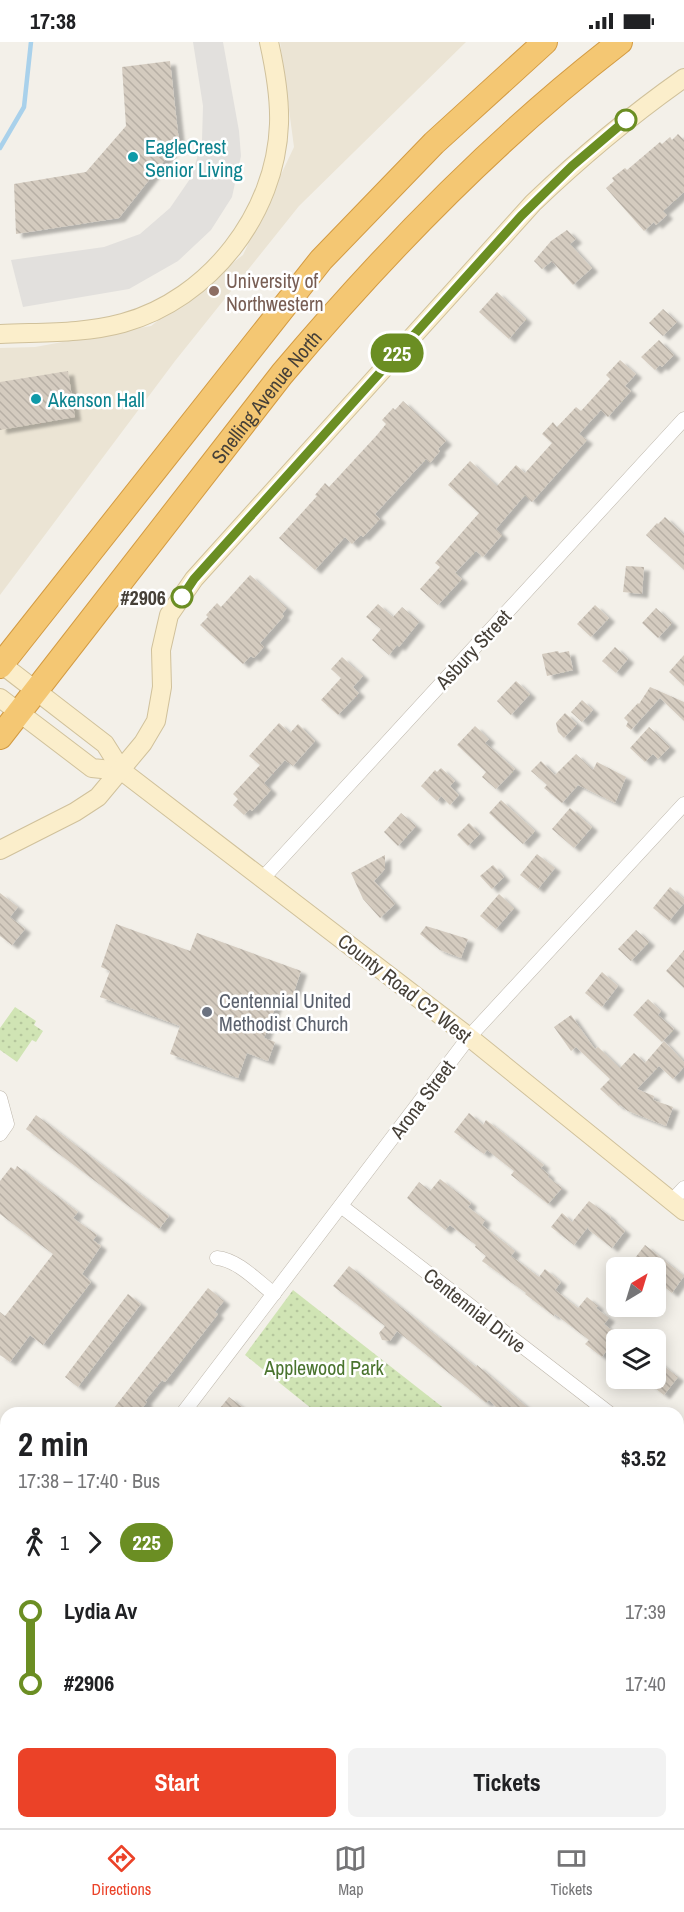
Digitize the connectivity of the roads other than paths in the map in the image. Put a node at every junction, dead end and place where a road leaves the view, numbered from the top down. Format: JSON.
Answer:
{"nodes":[{"id":1,"x":269,"y":42,"type":"edge"},
{"id":2,"x":544,"y":42,"type":"edge"},
{"id":3,"x":620,"y":42,"type":"edge"},
{"id":4,"x":684,"y":78,"type":"edge"},
{"id":5,"x":0,"y":334,"type":"edge"},
{"id":6,"x":684,"y":419,"type":"edge"},
{"id":7,"x":0,"y":665,"type":"edge"},
{"id":8,"x":35,"y":691,"type":"junction"},
{"id":9,"x":0,"y":698,"type":"edge"},
{"id":10,"x":19,"y":712,"type":"junction"},
{"id":11,"x":0,"y":737,"type":"edge"},
{"id":12,"x":122,"y":771,"type":"junction"},
{"id":13,"x":684,"y":804,"type":"edge"},
{"id":14,"x":0,"y":850,"type":"edge"},
{"id":15,"x":263,"y":878,"type":"junction"},
{"id":16,"x":469,"y":1037,"type":"junction"},
{"id":17,"x":0,"y":1098,"type":"edge"},
{"id":18,"x":0,"y":1134,"type":"edge"},
{"id":19,"x":680,"y":1200,"type":"edge"},
{"id":20,"x":341,"y":1206,"type":"junction"},
{"id":21,"x":217,"y":1258,"type":"dead end"},
{"id":22,"x":274,"y":1294,"type":"junction"},
{"id":23,"x":188,"y":1407,"type":"edge"},
{"id":24,"x":601,"y":1407,"type":"edge"}],
"edges":[{"from":1,"to":5,"type":"street"},
{"from":2,"to":7,"type":"highway","name":"Snelling Avenue North"},
{"from":3,"to":8,"type":"highway","name":"Snelling Avenue North"},
{"from":4,"to":12,"type":"street"},
{"from":6,"to":15,"type":"street","name":"Asbury Street"},
{"from":7,"to":8,"type":"street","name":"County Road C2 West"},
{"from":8,"to":10,"type":"highway","name":"Snelling Avenue North"},
{"from":8,"to":12,"type":"street","name":"County Road C2 West"},
{"from":9,"to":10,"type":"street"},
{"from":10,"to":11,"type":"highway","name":"Snelling Avenue North"},
{"from":10,"to":12,"type":"street"},
{"from":12,"to":14,"type":"street"},
{"from":12,"to":15,"type":"street","name":"County Road C2 West"},
{"from":13,"to":16,"type":"street","name":"Arona Street"},
{"from":15,"to":16,"type":"street","name":"County Road C2 West"},
{"from":16,"to":19,"type":"street","name":"County Road C2 West"},
{"from":16,"to":20,"type":"street","name":"Arona Street"},
{"from":17,"to":18,"type":"street"},
{"from":20,"to":22,"type":"street","name":"Arona Street"},
{"from":20,"to":24,"type":"street","name":"Centennial Drive"},
{"from":21,"to":22,"type":"street"},
{"from":22,"to":23,"type":"street","name":"Arona Street"}]}
